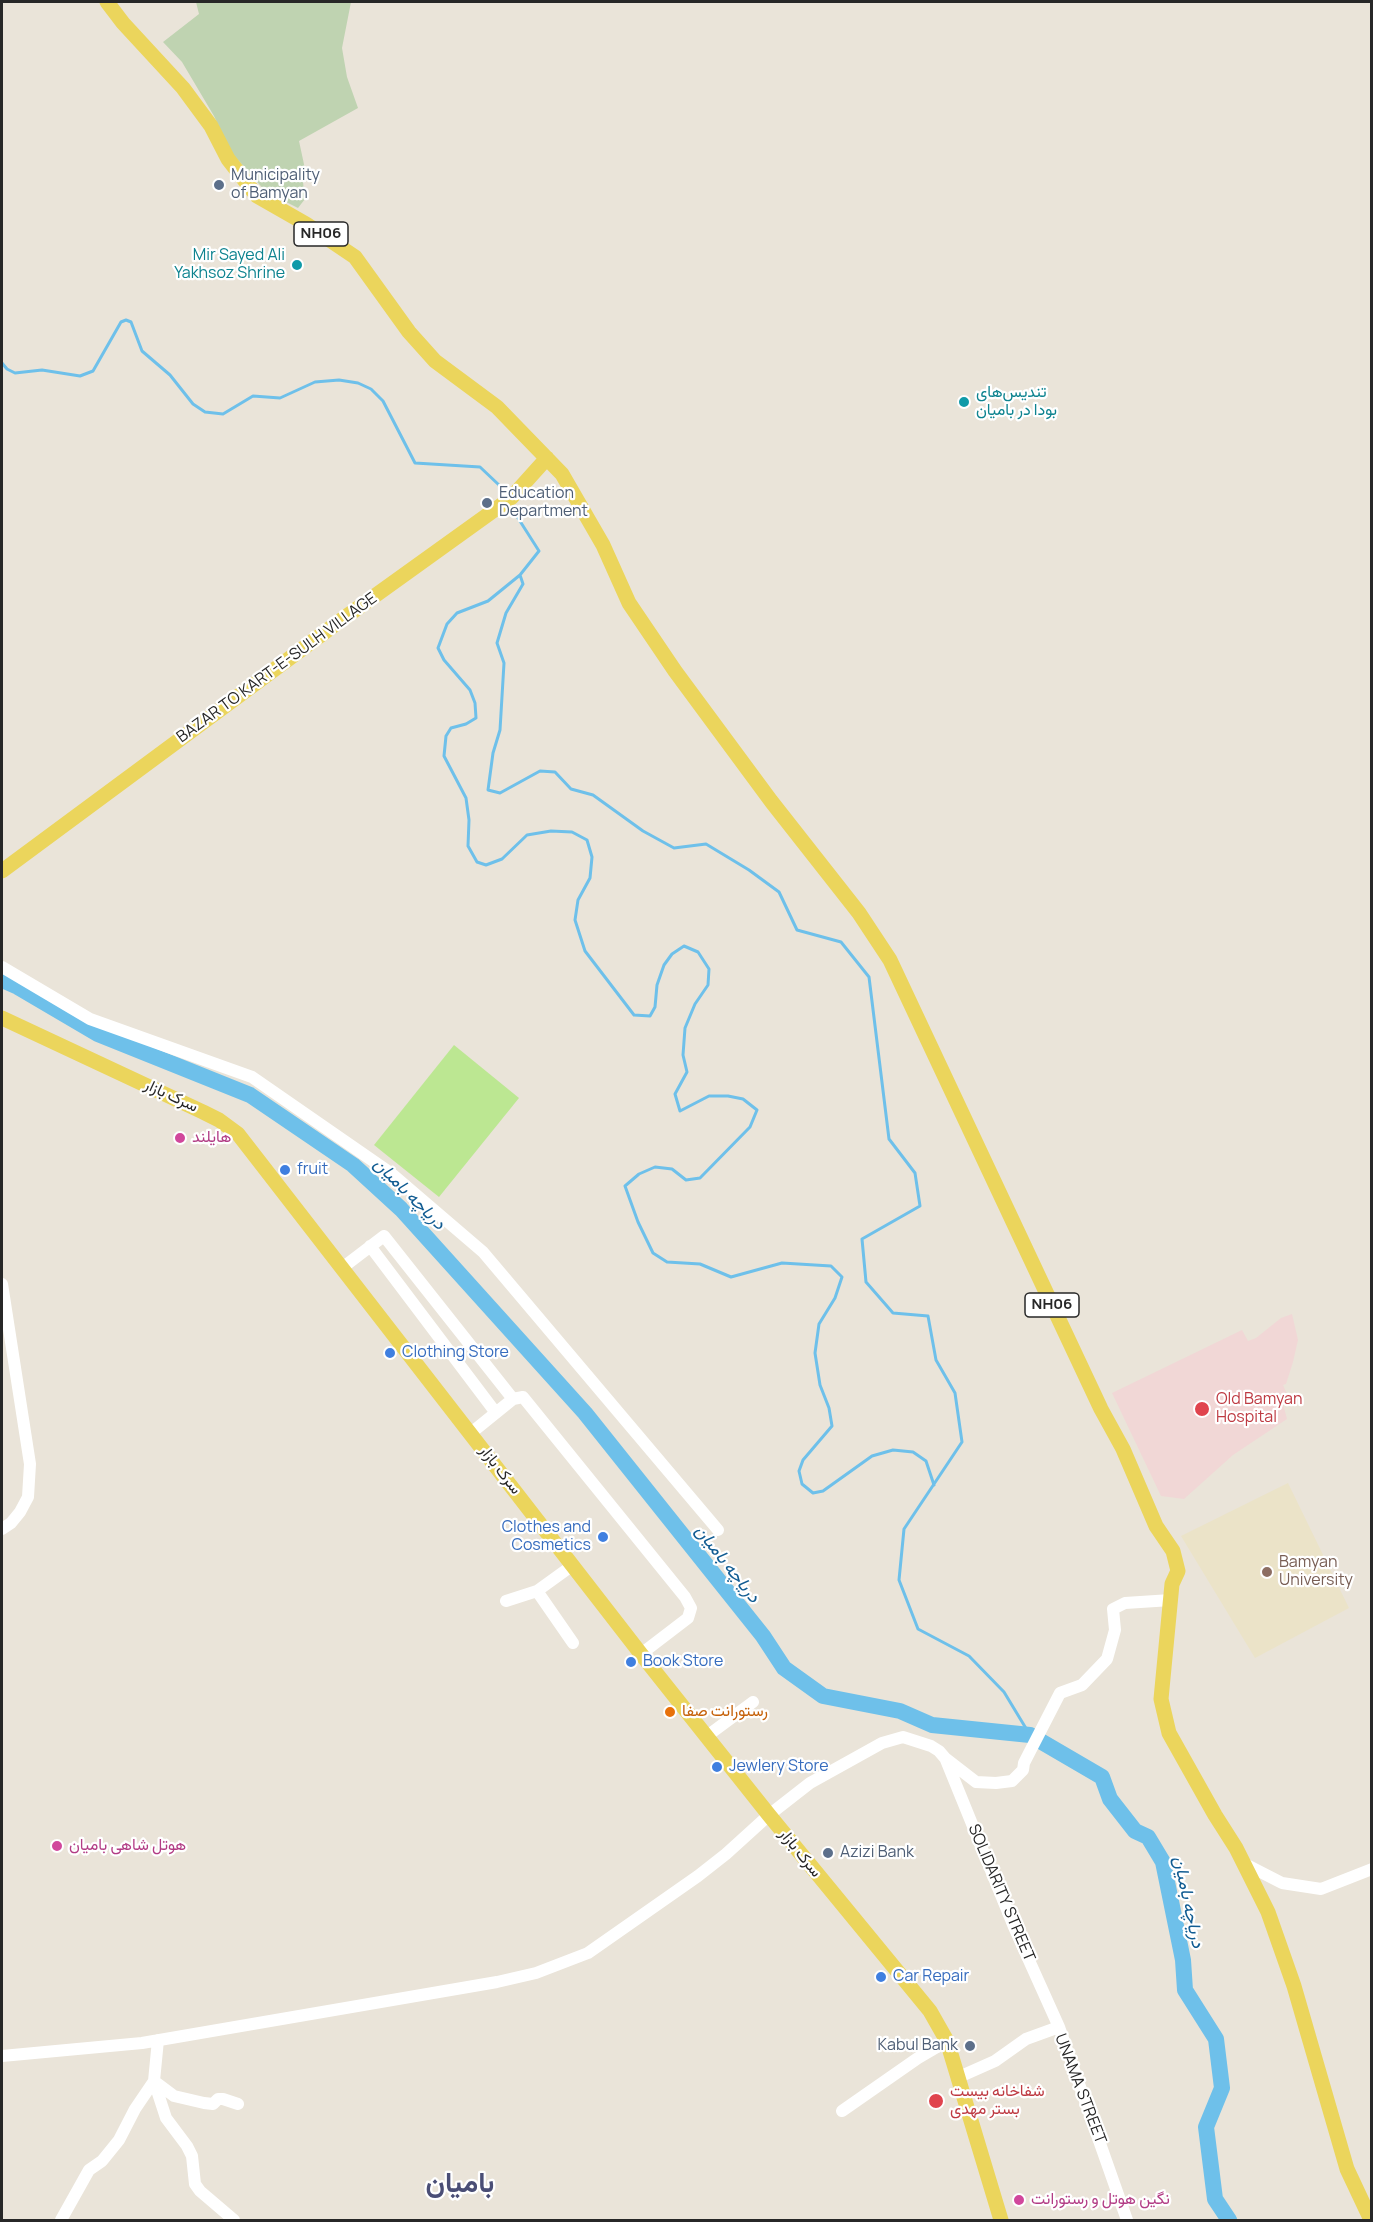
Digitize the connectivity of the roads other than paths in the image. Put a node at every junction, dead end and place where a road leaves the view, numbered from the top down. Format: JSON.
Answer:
{"nodes":[{"id":1,"x":107,"y":2,"type":"edge"},
{"id":2,"x":547,"y":458,"type":"junction"},
{"id":3,"x":2,"y":871,"type":"edge"},
{"id":4,"x":2,"y":967,"type":"edge"},
{"id":5,"x":2,"y":1018,"type":"edge"},
{"id":6,"x":370,"y":1246,"type":"junction"},
{"id":7,"x":342,"y":1268,"type":"junction"},
{"id":8,"x":2,"y":1284,"type":"edge"},
{"id":9,"x":513,"y":1399,"type":"junction"},
{"id":10,"x":496,"y":1413,"type":"junction"},
{"id":11,"x":471,"y":1433,"type":"junction"},
{"id":12,"x":2,"y":1529,"type":"edge"},
{"id":13,"x":718,"y":1530,"type":"dead end"},
{"id":14,"x":573,"y":1565,"type":"junction"},
{"id":15,"x":537,"y":1591,"type":"junction"},
{"id":16,"x":1171,"y":1600,"type":"junction"},
{"id":17,"x":506,"y":1601,"type":"dead end"},
{"id":18,"x":573,"y":1643,"type":"dead end"},
{"id":19,"x":641,"y":1654,"type":"junction"},
{"id":20,"x":753,"y":1701,"type":"dead end"},
{"id":21,"x":707,"y":1736,"type":"junction"},
{"id":22,"x":945,"y":1758,"type":"junction"},
{"id":23,"x":769,"y":1815,"type":"junction"},
{"id":24,"x":1245,"y":1864,"type":"junction"},
{"id":25,"x":1371,"y":1869,"type":"edge"},
{"id":26,"x":1059,"y":2027,"type":"junction"},
{"id":27,"x":158,"y":2040,"type":"junction"},
{"id":28,"x":946,"y":2041,"type":"junction"},
{"id":29,"x":2,"y":2056,"type":"edge"},
{"id":30,"x":959,"y":2077,"type":"junction"},
{"id":31,"x":154,"y":2081,"type":"junction"},
{"id":32,"x":238,"y":2104,"type":"dead end"},
{"id":33,"x":842,"y":2111,"type":"dead end"},
{"id":34,"x":61,"y":2220,"type":"edge"},
{"id":35,"x":234,"y":2220,"type":"edge"},
{"id":36,"x":1001,"y":2220,"type":"edge"},
{"id":37,"x":1127,"y":2220,"type":"edge"},
{"id":38,"x":1371,"y":2220,"type":"edge"}],
"edges":[{"from":1,"to":2,"type":"main road","number":"NH06"},
{"from":2,"to":3,"type":"main road","name":"BAZAR TO KART-E-SULH VILLAGE"},
{"from":2,"to":16,"type":"main road","number":"NH06"},
{"from":4,"to":13,"type":"street"},
{"from":5,"to":7,"type":"main road","name":"سرک بازار"},
{"from":6,"to":7,"type":"street"},
{"from":6,"to":9,"type":"street"},
{"from":6,"to":10,"type":"street"},
{"from":7,"to":11,"type":"main road","name":"سرک بازار"},
{"from":8,"to":12,"type":"street"},
{"from":9,"to":10,"type":"street"},
{"from":9,"to":19,"type":"street"},
{"from":10,"to":11,"type":"street"},
{"from":11,"to":14,"type":"main road","name":"سرک بازار"},
{"from":14,"to":15,"type":"street"},
{"from":14,"to":19,"type":"main road","name":"سرک بازار"},
{"from":15,"to":17,"type":"street"},
{"from":15,"to":18,"type":"street"},
{"from":16,"to":22,"type":"street"},
{"from":16,"to":24,"type":"main road","number":"NH06"},
{"from":19,"to":21,"type":"main road","name":"سرک بازار"},
{"from":20,"to":21,"type":"street"},
{"from":21,"to":23,"type":"main road","name":"سرک بازار"},
{"from":22,"to":23,"type":"street"},
{"from":22,"to":26,"type":"street","name":"SOLIDARITY STREET"},
{"from":23,"to":27,"type":"street"},
{"from":23,"to":28,"type":"main road","name":"سرک بازار"},
{"from":24,"to":25,"type":"street"},
{"from":24,"to":38,"type":"main road","number":"NH06"},
{"from":26,"to":30,"type":"street","name":"UNAMA STREET"},
{"from":26,"to":37,"type":"street","name":"UNAMA STREET"},
{"from":27,"to":29,"type":"street"},
{"from":27,"to":31,"type":"street"},
{"from":28,"to":30,"type":"main road","name":"سرک بازار"},
{"from":28,"to":33,"type":"street"},
{"from":30,"to":36,"type":"main road","name":"سرک بازار"},
{"from":31,"to":32,"type":"street"},
{"from":31,"to":34,"type":"street"},
{"from":31,"to":35,"type":"street"}]}
